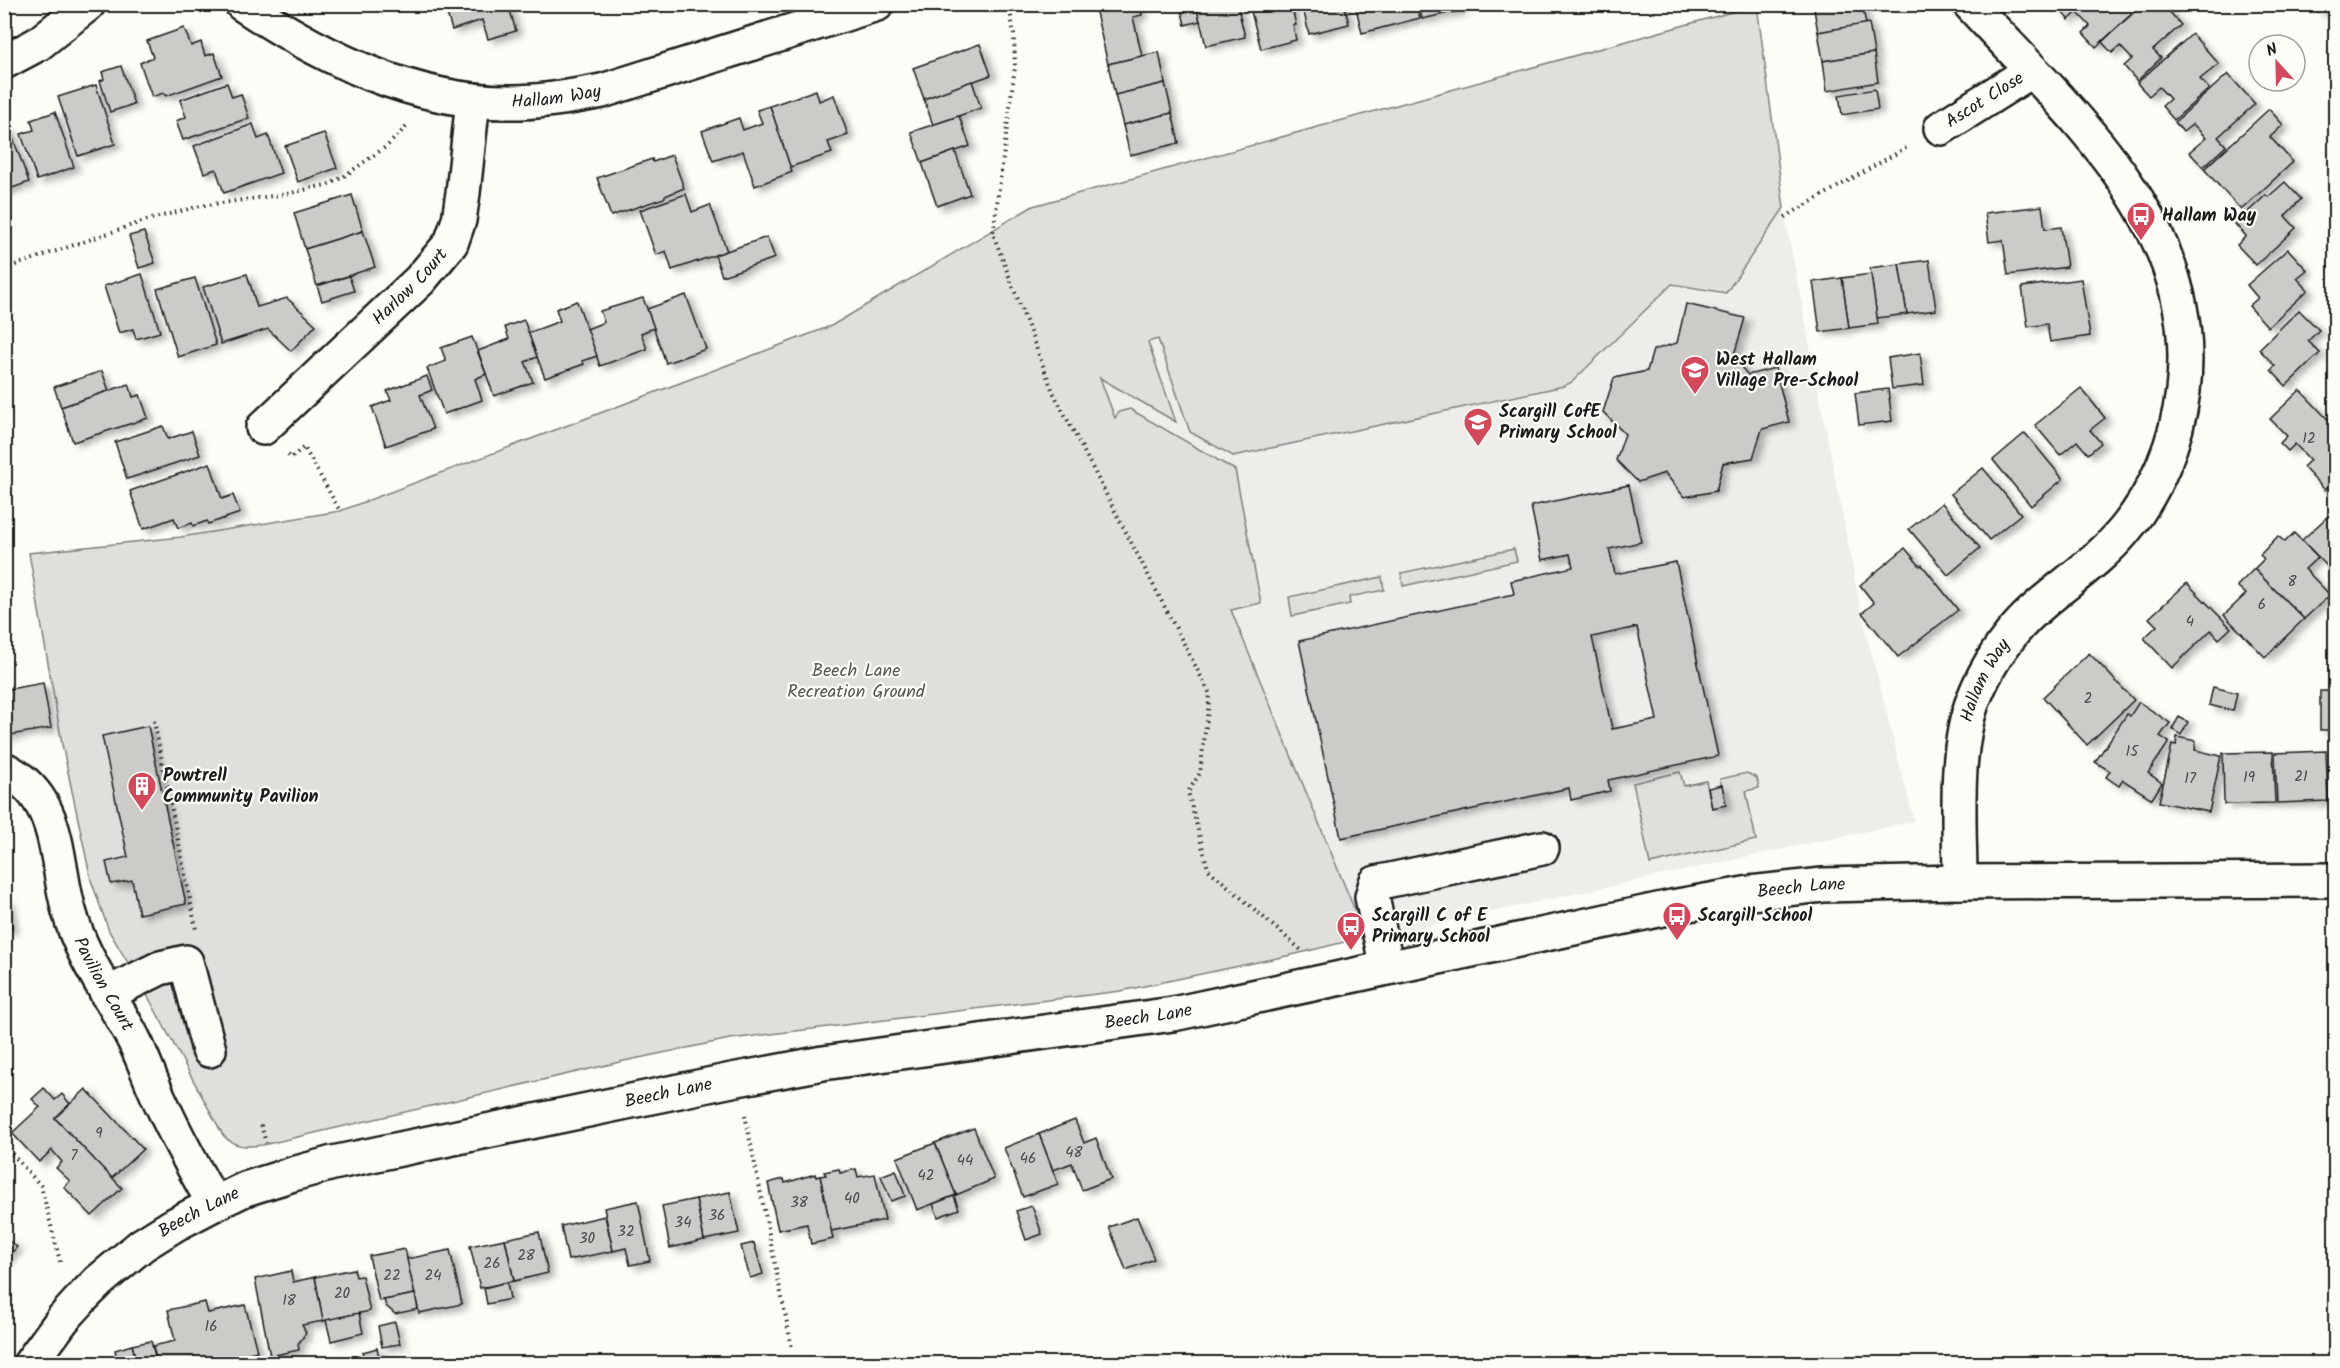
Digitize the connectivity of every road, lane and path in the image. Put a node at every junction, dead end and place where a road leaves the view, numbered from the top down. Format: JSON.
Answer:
{"nodes":[{"id":1,"x":88,"y":4,"type":"edge"},
{"id":2,"x":242,"y":4,"type":"edge"},
{"id":3,"x":877,"y":4,"type":"edge"},
{"id":4,"x":1009,"y":4,"type":"edge"},
{"id":5,"x":1970,"y":4,"type":"edge"},
{"id":6,"x":816,"y":14,"type":"edge"},
{"id":7,"x":4,"y":62,"type":"edge"},
{"id":8,"x":2031,"y":71,"type":"junction"},
{"id":9,"x":437,"y":93,"type":"junction"},
{"id":10,"x":473,"y":100,"type":"junction"},
{"id":11,"x":1941,"y":128,"type":"joint"},
{"id":12,"x":1785,"y":217,"type":"dead end"},
{"id":13,"x":4,"y":269,"type":"edge"},
{"id":14,"x":263,"y":428,"type":"joint"},
{"id":15,"x":339,"y":511,"type":"dead end"},
{"id":16,"x":154,"y":721,"type":"dead end"},
{"id":17,"x":4,"y":769,"type":"edge"},
{"id":18,"x":1542,"y":848,"type":"dead end"},
{"id":19,"x":2336,"y":880,"type":"edge"},
{"id":20,"x":1960,"y":882,"type":"junction"},
{"id":21,"x":186,"y":962,"type":"junction"},
{"id":22,"x":1387,"y":968,"type":"junction"},
{"id":23,"x":1309,"y":984,"type":"junction"},
{"id":24,"x":107,"y":994,"type":"junction"},
{"id":25,"x":210,"y":1050,"type":"dead end"},
{"id":26,"x":737,"y":1079,"type":"junction"},
{"id":27,"x":4,"y":1145,"type":"edge"},
{"id":28,"x":214,"y":1203,"type":"junction"},
{"id":29,"x":84,"y":1296,"type":"junction"},
{"id":30,"x":792,"y":1348,"type":"dead end"},
{"id":31,"x":30,"y":1364,"type":"edge"}],
"edges":[{"from":1,"to":7,"type":"street"},
{"from":2,"to":9,"type":"street","name":"Hallam Way"},
{"from":3,"to":6,"type":"street","name":"Hallam Way"},
{"from":4,"to":23,"type":"path"},
{"from":5,"to":8,"type":"street","name":"Hallam Way"},
{"from":6,"to":10,"type":"street","name":"Hallam Way"},
{"from":8,"to":11,"type":"street","name":"Ascot Close"},
{"from":8,"to":20,"type":"street","name":"Hallam Way"},
{"from":9,"to":10,"type":"street","name":"Hallam Way"},
{"from":9,"to":13,"type":"path"},
{"from":10,"to":14,"type":"street","name":"Harlow Court"},
{"from":11,"to":12,"type":"path"},
{"from":14,"to":15,"type":"path"},
{"from":16,"to":21,"type":"path"},
{"from":17,"to":24,"type":"street","name":"Pavilion Court"},
{"from":18,"to":22,"type":"street"},
{"from":19,"to":20,"type":"street","name":"Beech Lane"},
{"from":20,"to":22,"type":"street","name":"Beech Lane"},
{"from":21,"to":24,"type":"street"},
{"from":21,"to":25,"type":"street"},
{"from":22,"to":23,"type":"street","name":"Beech Lane"},
{"from":23,"to":26,"type":"street","name":"Beech Lane"},
{"from":24,"to":28,"type":"street","name":"Pavilion Court"},
{"from":26,"to":28,"type":"street","name":"Beech Lane"},
{"from":26,"to":30,"type":"path"},
{"from":27,"to":29,"type":"path"},
{"from":28,"to":29,"type":"street","name":"Beech Lane"},
{"from":29,"to":31,"type":"street","name":"Beech Lane"}]}
